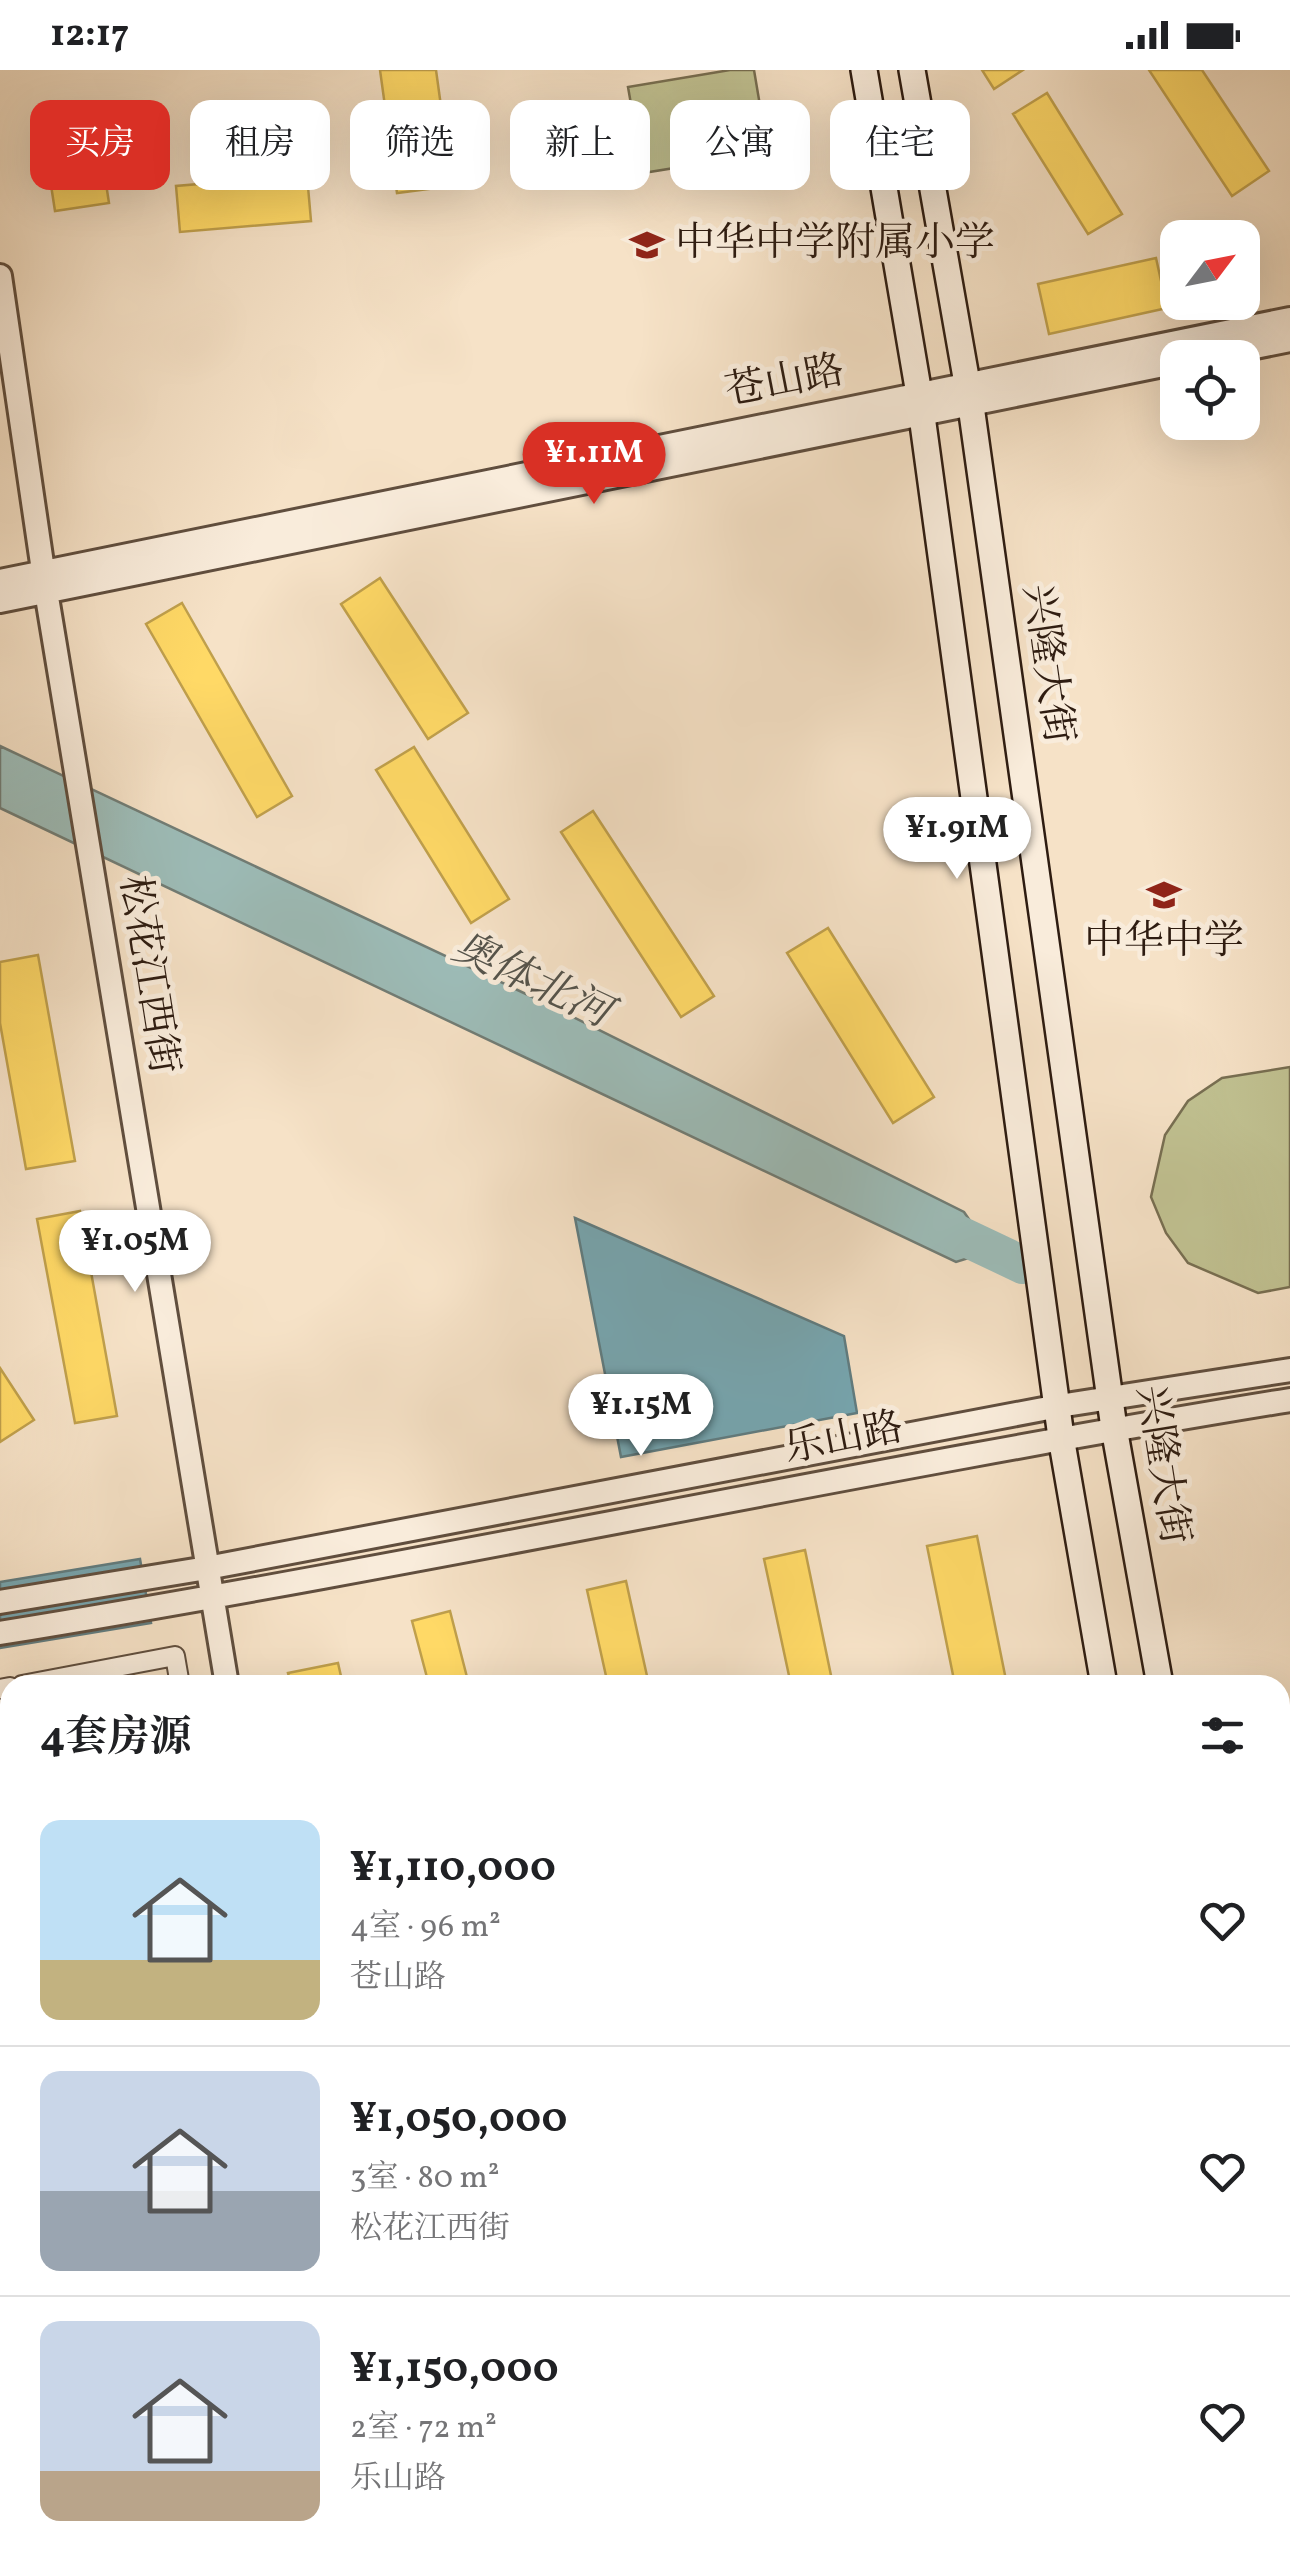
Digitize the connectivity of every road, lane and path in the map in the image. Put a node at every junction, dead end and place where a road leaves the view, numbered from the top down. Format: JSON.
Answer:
{"nodes":[{"id":1,"x":864,"y":70,"type":"edge"},
{"id":2,"x":912,"y":70,"type":"edge"},
{"id":3,"x":0,"y":276,"type":"edge"},
{"id":4,"x":1290,"y":319,"type":"edge"},
{"id":5,"x":1290,"y":340,"type":"edge"},
{"id":6,"x":1260,"y":346,"type":"edge"},
{"id":7,"x":1160,"y":365,"type":"edge"},
{"id":8,"x":969,"y":394,"type":"junction"},
{"id":9,"x":920,"y":404,"type":"junction"},
{"id":10,"x":0,"y":581,"type":"edge"},
{"id":11,"x":45,"y":582,"type":"junction"},
{"id":12,"x":0,"y":601,"type":"edge"},
{"id":13,"x":1290,"y":1370,"type":"edge"},
{"id":14,"x":1113,"y":1400,"type":"junction"},
{"id":15,"x":1290,"y":1400,"type":"edge"},
{"id":16,"x":1058,"y":1406,"type":"junction"},
{"id":17,"x":1114,"y":1428,"type":"junction"},
{"id":18,"x":1061,"y":1436,"type":"junction"},
{"id":19,"x":207,"y":1568,"type":"junction"},
{"id":20,"x":212,"y":1598,"type":"junction"},
{"id":21,"x":0,"y":1602,"type":"edge"},
{"id":22,"x":0,"y":1632,"type":"edge"},
{"id":23,"x":74,"y":1675,"type":"edge"},
{"id":24,"x":178,"y":1675,"type":"edge"},
{"id":25,"x":225,"y":1675,"type":"edge"},
{"id":26,"x":1102,"y":1675,"type":"edge"},
{"id":27,"x":1158,"y":1675,"type":"edge"}],
"edges":[{"from":1,"to":9,"type":"main road"},
{"from":2,"to":8,"type":"main road","name":"兴隆大街"},
{"from":3,"to":11,"type":"street","name":"松花江西街"},
{"from":4,"to":8,"type":"street","name":"苍山路"},
{"from":5,"to":6,"type":"street"},
{"from":7,"to":8,"type":"street","name":"苍山路"},
{"from":8,"to":9,"type":"street","name":"苍山路"},
{"from":8,"to":14,"type":"main road","name":"兴隆大街"},
{"from":9,"to":11,"type":"street","name":"苍山路"},
{"from":9,"to":16,"type":"main road"},
{"from":10,"to":11,"type":"street","name":"苍山路"},
{"from":11,"to":12,"type":"street","name":"苍山路"},
{"from":11,"to":19,"type":"street","name":"松花江西街"},
{"from":13,"to":14,"type":"street","name":"乐山路"},
{"from":14,"to":16,"type":"street","name":"乐山路"},
{"from":14,"to":17,"type":"main road","name":"兴隆大街"},
{"from":15,"to":17,"type":"street","name":"乐山路"},
{"from":16,"to":18,"type":"main road"},
{"from":16,"to":19,"type":"street","name":"乐山路"},
{"from":17,"to":18,"type":"street","name":"乐山路"},
{"from":17,"to":27,"type":"main road","name":"兴隆大街"},
{"from":18,"to":20,"type":"street","name":"乐山路"},
{"from":18,"to":26,"type":"main road"},
{"from":19,"to":20,"type":"street","name":"松花江西街"},
{"from":19,"to":21,"type":"street","name":"乐山路"},
{"from":20,"to":22,"type":"street","name":"乐山路"},
{"from":20,"to":25,"type":"street","name":"松花江西街"},
{"from":23,"to":24,"type":"street"}]}
